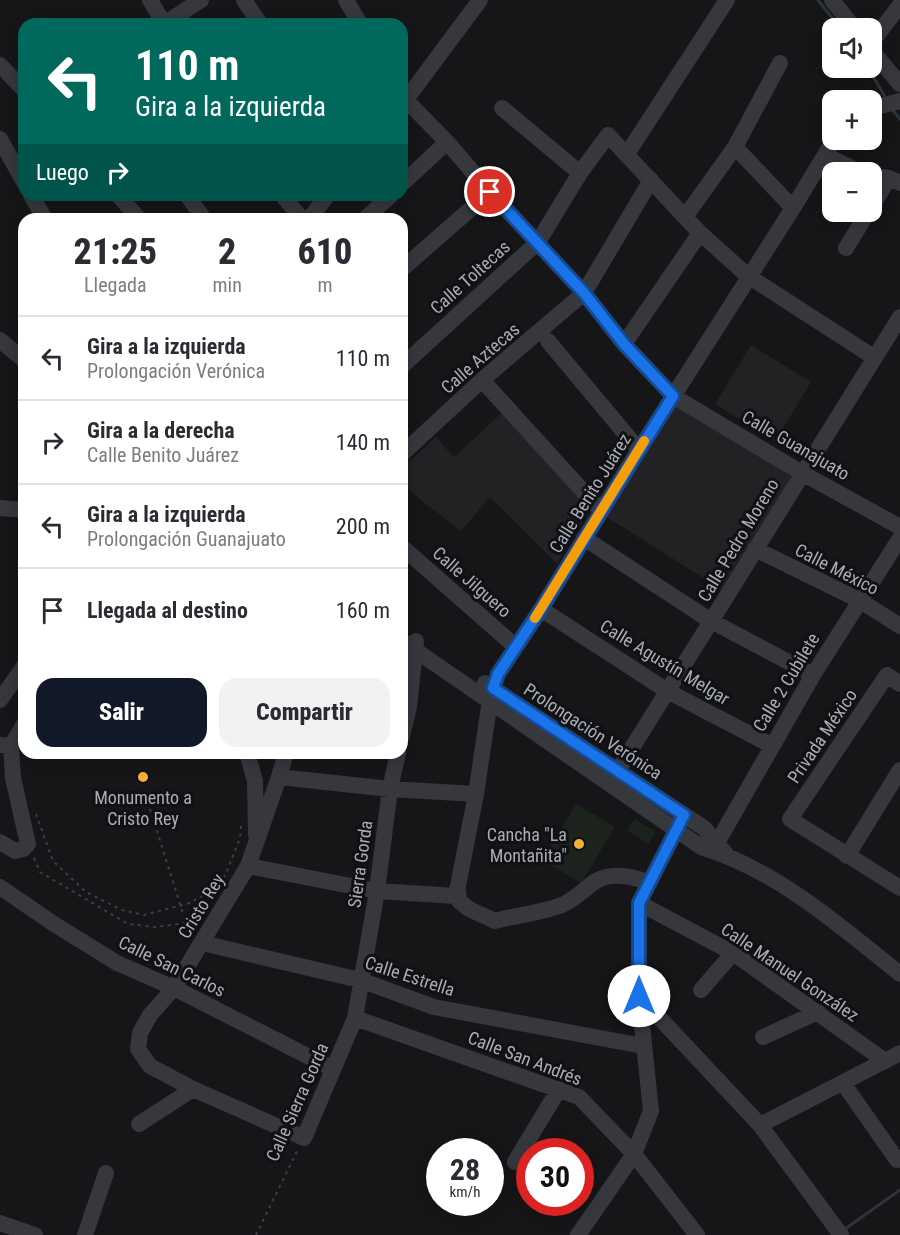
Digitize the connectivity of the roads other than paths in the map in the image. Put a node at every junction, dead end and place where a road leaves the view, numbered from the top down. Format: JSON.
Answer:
{"nodes":[{"id":1,"x":150,"y":0,"type":"edge"},
{"id":2,"x":201,"y":0,"type":"edge"},
{"id":3,"x":244,"y":0,"type":"edge"},
{"id":4,"x":346,"y":0,"type":"edge"},
{"id":5,"x":727,"y":0,"type":"edge"},
{"id":6,"x":832,"y":0,"type":"edge"},
{"id":7,"x":475,"y":2,"type":"edge"},
{"id":8,"x":900,"y":5,"type":"edge"},
{"id":9,"x":160,"y":18,"type":"edge"},
{"id":10,"x":173,"y":18,"type":"edge"},
{"id":11,"x":256,"y":18,"type":"edge"},
{"id":12,"x":356,"y":18,"type":"edge"},
{"id":13,"x":846,"y":18,"type":"edge"},
{"id":14,"x":882,"y":35,"type":"edge"},
{"id":15,"x":882,"y":61,"type":"edge"},
{"id":16,"x":780,"y":63,"type":"dead end"},
{"id":17,"x":0,"y":65,"type":"edge"},
{"id":18,"x":18,"y":84,"type":"edge"},
{"id":19,"x":900,"y":84,"type":"edge"},
{"id":20,"x":408,"y":92,"type":"edge"},
{"id":21,"x":900,"y":101,"type":"edge"},
{"id":22,"x":408,"y":104,"type":"edge"},
{"id":23,"x":882,"y":106,"type":"edge"},
{"id":24,"x":502,"y":108,"type":"dead end"},
{"id":25,"x":0,"y":139,"type":"edge"},
{"id":26,"x":447,"y":142,"type":"junction"},
{"id":27,"x":735,"y":147,"type":"junction"},
{"id":28,"x":828,"y":150,"type":"edge"},
{"id":29,"x":627,"y":154,"type":"junction"},
{"id":30,"x":825,"y":155,"type":"junction"},
{"id":31,"x":839,"y":162,"type":"edge"},
{"id":32,"x":18,"y":171,"type":"edge"},
{"id":33,"x":580,"y":173,"type":"junction"},
{"id":34,"x":408,"y":178,"type":"edge"},
{"id":35,"x":651,"y":180,"type":"junction"},
{"id":36,"x":894,"y":181,"type":"edge"},
{"id":37,"x":490,"y":192,"type":"junction"},
{"id":38,"x":882,"y":195,"type":"edge"},
{"id":39,"x":123,"y":201,"type":"edge"},
{"id":40,"x":287,"y":201,"type":"edge"},
{"id":41,"x":323,"y":201,"type":"edge"},
{"id":42,"x":384,"y":201,"type":"edge"},
{"id":43,"x":793,"y":208,"type":"junction"},
{"id":44,"x":134,"y":213,"type":"edge"},
{"id":45,"x":297,"y":213,"type":"edge"},
{"id":46,"x":314,"y":213,"type":"edge"},
{"id":47,"x":372,"y":213,"type":"edge"},
{"id":48,"x":686,"y":218,"type":"junction"},
{"id":49,"x":862,"y":222,"type":"edge"},
{"id":50,"x":700,"y":233,"type":"junction"},
{"id":51,"x":538,"y":242,"type":"junction"},
{"id":52,"x":846,"y":248,"type":"dead end"},
{"id":53,"x":408,"y":264,"type":"edge"},
{"id":54,"x":748,"y":276,"type":"junction"},
{"id":55,"x":584,"y":293,"type":"junction"},
{"id":56,"x":900,"y":317,"type":"edge"},
{"id":57,"x":0,"y":340,"type":"edge"},
{"id":58,"x":548,"y":340,"type":"dead end"},
{"id":59,"x":624,"y":344,"type":"junction"},
{"id":60,"x":18,"y":355,"type":"edge"},
{"id":61,"x":874,"y":358,"type":"junction"},
{"id":62,"x":408,"y":361,"type":"edge"},
{"id":63,"x":482,"y":380,"type":"junction"},
{"id":64,"x":673,"y":396,"type":"junction"},
{"id":65,"x":408,"y":448,"type":"edge"},
{"id":66,"x":639,"y":450,"type":"junction"},
{"id":67,"x":802,"y":473,"type":"junction"},
{"id":68,"x":0,"y":508,"type":"edge"},
{"id":69,"x":18,"y":510,"type":"edge"},
{"id":70,"x":601,"y":511,"type":"junction"},
{"id":71,"x":900,"y":527,"type":"edge"},
{"id":72,"x":584,"y":538,"type":"junction"},
{"id":73,"x":900,"y":538,"type":"edge"},
{"id":74,"x":755,"y":549,"type":"junction"},
{"id":75,"x":408,"y":552,"type":"edge"},
{"id":76,"x":859,"y":600,"type":"junction"},
{"id":77,"x":541,"y":609,"type":"junction"},
{"id":78,"x":711,"y":621,"type":"junction"},
{"id":79,"x":900,"y":626,"type":"edge"},
{"id":80,"x":411,"y":642,"type":"edge"},
{"id":81,"x":516,"y":646,"type":"junction"},
{"id":82,"x":18,"y":674,"type":"edge"},
{"id":83,"x":408,"y":674,"type":"edge"},
{"id":84,"x":813,"y":675,"type":"junction"},
{"id":85,"x":894,"y":679,"type":"edge"},
{"id":86,"x":669,"y":692,"type":"junction"},
{"id":87,"x":491,"y":694,"type":"junction"},
{"id":88,"x":0,"y":700,"type":"edge"},
{"id":89,"x":18,"y":731,"type":"edge"},
{"id":90,"x":771,"y":745,"type":"junction"},
{"id":91,"x":5,"y":746,"type":"edge"},
{"id":92,"x":249,"y":759,"type":"edge"},
{"id":93,"x":284,"y":759,"type":"edge"},
{"id":94,"x":397,"y":759,"type":"edge"},
{"id":95,"x":900,"y":770,"type":"edge"},
{"id":96,"x":279,"y":777,"type":"junction"},
{"id":97,"x":614,"y":777,"type":"junction"},
{"id":98,"x":390,"y":789,"type":"junction"},
{"id":99,"x":476,"y":794,"type":"junction"},
{"id":100,"x":680,"y":822,"type":"junction"},
{"id":101,"x":0,"y":842,"type":"edge"},
{"id":102,"x":256,"y":843,"type":"junction"},
{"id":103,"x":718,"y":849,"type":"junction"},
{"id":104,"x":847,"y":856,"type":"junction"},
{"id":105,"x":248,"y":866,"type":"junction"},
{"id":106,"x":649,"y":883,"type":"junction"},
{"id":107,"x":0,"y":887,"type":"edge"},
{"id":108,"x":900,"y":888,"type":"edge"},
{"id":109,"x":377,"y":891,"type":"junction"},
{"id":110,"x":457,"y":893,"type":"junction"},
{"id":111,"x":639,"y":903,"type":"junction"},
{"id":112,"x":202,"y":943,"type":"junction"},
{"id":113,"x":733,"y":953,"type":"junction"},
{"id":114,"x":900,"y":974,"type":"edge"},
{"id":115,"x":360,"y":980,"type":"junction"},
{"id":116,"x":174,"y":988,"type":"junction"},
{"id":117,"x":701,"y":990,"type":"dead end"},
{"id":118,"x":639,"y":996,"type":"junction"},
{"id":119,"x":818,"y":1011,"type":"junction"},
{"id":120,"x":355,"y":1018,"type":"junction"},
{"id":121,"x":763,"y":1037,"type":"dead end"},
{"id":122,"x":643,"y":1046,"type":"junction"},
{"id":123,"x":900,"y":1053,"type":"edge"},
{"id":124,"x":885,"y":1061,"type":"junction"},
{"id":125,"x":333,"y":1068,"type":"junction"},
{"id":126,"x":843,"y":1083,"type":"junction"},
{"id":127,"x":193,"y":1089,"type":"junction"},
{"id":128,"x":559,"y":1089,"type":"junction"},
{"id":129,"x":139,"y":1124,"type":"dead end"},
{"id":130,"x":760,"y":1125,"type":"junction"},
{"id":131,"x":634,"y":1154,"type":"junction"},
{"id":132,"x":897,"y":1160,"type":"dead end"},
{"id":133,"x":515,"y":1162,"type":"dead end"},
{"id":134,"x":106,"y":1173,"type":"dead end"},
{"id":135,"x":0,"y":1223,"type":"edge"},
{"id":136,"x":837,"y":1229,"type":"edge"},
{"id":137,"x":35,"y":1235,"type":"edge"},
{"id":138,"x":85,"y":1235,"type":"edge"},
{"id":139,"x":578,"y":1235,"type":"edge"},
{"id":140,"x":697,"y":1235,"type":"edge"}],
"edges":[{"from":1,"to":9,"type":"street"},
{"from":2,"to":10,"type":"street"},
{"from":3,"to":11,"type":"street"},
{"from":4,"to":12,"type":"street"},
{"from":5,"to":29,"type":"street"},
{"from":6,"to":13,"type":"street"},
{"from":7,"to":20,"type":"street"},
{"from":8,"to":14,"type":"street"},
{"from":15,"to":19,"type":"street"},
{"from":16,"to":27,"type":"street"},
{"from":17,"to":18,"type":"street"},
{"from":21,"to":23,"type":"street"},
{"from":22,"to":26,"type":"street","name":"Calle Guanajuato"},
{"from":24,"to":33,"type":"street"},
{"from":25,"to":32,"type":"street"},
{"from":26,"to":34,"type":"street"},
{"from":26,"to":37,"type":"street","name":"Calle Guanajuato"},
{"from":27,"to":43,"type":"street"},
{"from":27,"to":48,"type":"street"},
{"from":28,"to":30,"type":"street","name":"Calle Benito Juárez"},
{"from":29,"to":33,"type":"street","name":"Calle Toltecas"},
{"from":29,"to":35,"type":"street"},
{"from":30,"to":31,"type":"street"},
{"from":30,"to":43,"type":"street","name":"Calle Benito Juárez"},
{"from":33,"to":51,"type":"street","name":"Calle Toltecas"},
{"from":35,"to":48,"type":"street"},
{"from":35,"to":55,"type":"street","name":"Calle Aztecas"},
{"from":36,"to":38,"type":"street"},
{"from":37,"to":51,"type":"street","name":"Calle Guanajuato"},
{"from":37,"to":53,"type":"street"},
{"from":39,"to":44,"type":"street"},
{"from":40,"to":45,"type":"street"},
{"from":41,"to":46,"type":"street"},
{"from":42,"to":47,"type":"street"},
{"from":43,"to":54,"type":"street","name":"Calle Benito Juárez"},
{"from":48,"to":50,"type":"street"},
{"from":49,"to":52,"type":"street"},
{"from":50,"to":54,"type":"street"},
{"from":50,"to":59,"type":"street"},
{"from":51,"to":55,"type":"street","name":"Calle Guanajuato"},
{"from":51,"to":62,"type":"street","name":"Calle Toltecas"},
{"from":54,"to":61,"type":"street"},
{"from":54,"to":64,"type":"street","name":"Calle Benito Juárez"},
{"from":55,"to":59,"type":"street","name":"Calle Guanajuato"},
{"from":55,"to":63,"type":"street","name":"Calle Aztecas"},
{"from":56,"to":61,"type":"street","name":"Calle Pedro Moreno"},
{"from":57,"to":60,"type":"street"},
{"from":58,"to":66,"type":"street"},
{"from":59,"to":64,"type":"street","name":"Calle Guanajuato"},
{"from":61,"to":67,"type":"street","name":"Calle Pedro Moreno"},
{"from":63,"to":65,"type":"street","name":"Calle Aztecas"},
{"from":63,"to":70,"type":"street"},
{"from":64,"to":66,"type":"street","name":"Calle Benito Juárez"},
{"from":64,"to":67,"type":"street","name":"Calle Guanajuato"},
{"from":66,"to":70,"type":"street","name":"Calle Benito Juárez"},
{"from":67,"to":71,"type":"street","name":"Calle Guanajuato"},
{"from":67,"to":74,"type":"street","name":"Calle Pedro Moreno"},
{"from":68,"to":69,"type":"street"},
{"from":70,"to":72,"type":"street","name":"Calle Benito Juárez"},
{"from":72,"to":77,"type":"street","name":"Calle Benito Juárez"},
{"from":72,"to":78,"type":"street"},
{"from":73,"to":76,"type":"street","name":"Calle 2 Cubilete"},
{"from":74,"to":76,"type":"street","name":"Calle México"},
{"from":74,"to":78,"type":"street","name":"Calle Pedro Moreno"},
{"from":75,"to":81,"type":"street","name":"Calle Jilguero"},
{"from":76,"to":79,"type":"street","name":"Calle México"},
{"from":76,"to":84,"type":"street","name":"Calle 2 Cubilete"},
{"from":77,"to":81,"type":"street","name":"Calle Benito Juárez"},
{"from":77,"to":86,"type":"street","name":"Calle Agustín Melgar"},
{"from":78,"to":84,"type":"street"},
{"from":78,"to":86,"type":"street","name":"Calle Pedro Moreno"},
{"from":80,"to":83,"type":"street"},
{"from":80,"to":87,"type":"street","name":"Prolongación Verónica"},
{"from":81,"to":87,"type":"street","name":"Calle Benito Juárez"},
{"from":82,"to":88,"type":"street"},
{"from":84,"to":90,"type":"street","name":"Calle 2 Cubilete"},
{"from":85,"to":104,"type":"street","name":"Privada México"},
{"from":86,"to":90,"type":"street","name":"Calle Agustín Melgar"},
{"from":86,"to":97,"type":"street","name":"Calle Pedro Moreno"},
{"from":87,"to":97,"type":"street","name":"Prolongación Verónica"},
{"from":87,"to":99,"type":"street","name":"Calle Benito Juárez"},
{"from":89,"to":91,"type":"street"},
{"from":90,"to":103,"type":"street","name":"Calle 2 Cubilete"},
{"from":91,"to":101,"type":"street"},
{"from":92,"to":102,"type":"street"},
{"from":93,"to":96,"type":"street","name":"Cristo Rey"},
{"from":94,"to":98,"type":"street","name":"Sierra Gorda"},
{"from":95,"to":104,"type":"street"},
{"from":96,"to":98,"type":"street"},
{"from":96,"to":102,"type":"street","name":"Cristo Rey"},
{"from":97,"to":100,"type":"street","name":"Prolongación Verónica"},
{"from":98,"to":99,"type":"street"},
{"from":98,"to":109,"type":"street","name":"Sierra Gorda"},
{"from":99,"to":110,"type":"street","name":"Calle Benito Juárez"},
{"from":100,"to":103,"type":"street","name":"Prolongación Verónica"},
{"from":100,"to":106,"type":"street"},
{"from":102,"to":105,"type":"street","name":"Cristo Rey"},
{"from":103,"to":114,"type":"street","name":"Prolongación Verónica"},
{"from":104,"to":108,"type":"street"},
{"from":105,"to":109,"type":"street"},
{"from":105,"to":112,"type":"street","name":"Cristo Rey"},
{"from":106,"to":110,"type":"street"},
{"from":106,"to":111,"type":"street"},
{"from":107,"to":116,"type":"street","name":"Calle San Carlos"},
{"from":109,"to":110,"type":"street"},
{"from":109,"to":115,"type":"street","name":"Sierra Gorda"},
{"from":111,"to":113,"type":"street","name":"Calle Manuel González"},
{"from":111,"to":118,"type":"street"},
{"from":112,"to":115,"type":"street","name":"Calle Estrella"},
{"from":112,"to":116,"type":"street","name":"Cristo Rey"},
{"from":113,"to":117,"type":"street"},
{"from":113,"to":119,"type":"street","name":"Calle Manuel González"},
{"from":115,"to":120,"type":"street","name":"Calle Sierra Gorda"},
{"from":115,"to":122,"type":"street","name":"Calle Estrella"},
{"from":116,"to":125,"type":"street","name":"Calle San Carlos"},
{"from":116,"to":127,"type":"street","name":"Cristo Rey"},
{"from":118,"to":122,"type":"street"},
{"from":118,"to":130,"type":"street"},
{"from":119,"to":121,"type":"street"},
{"from":119,"to":124,"type":"street","name":"Calle Manuel González"},
{"from":120,"to":125,"type":"street","name":"Calle Sierra Gorda"},
{"from":120,"to":128,"type":"street","name":"Calle San Andrés"},
{"from":122,"to":131,"type":"street"},
{"from":123,"to":124,"type":"street"},
{"from":124,"to":126,"type":"street"},
{"from":125,"to":127,"type":"street","name":"Calle Sierra Gorda"},
{"from":126,"to":130,"type":"street"},
{"from":126,"to":132,"type":"street"},
{"from":127,"to":129,"type":"street"},
{"from":128,"to":131,"type":"street","name":"Calle San Andrés"},
{"from":128,"to":133,"type":"street"},
{"from":130,"to":136,"type":"street"},
{"from":131,"to":139,"type":"street"},
{"from":131,"to":140,"type":"street","name":"Calle San Andrés"},
{"from":134,"to":138,"type":"street"},
{"from":135,"to":137,"type":"street"}]}
